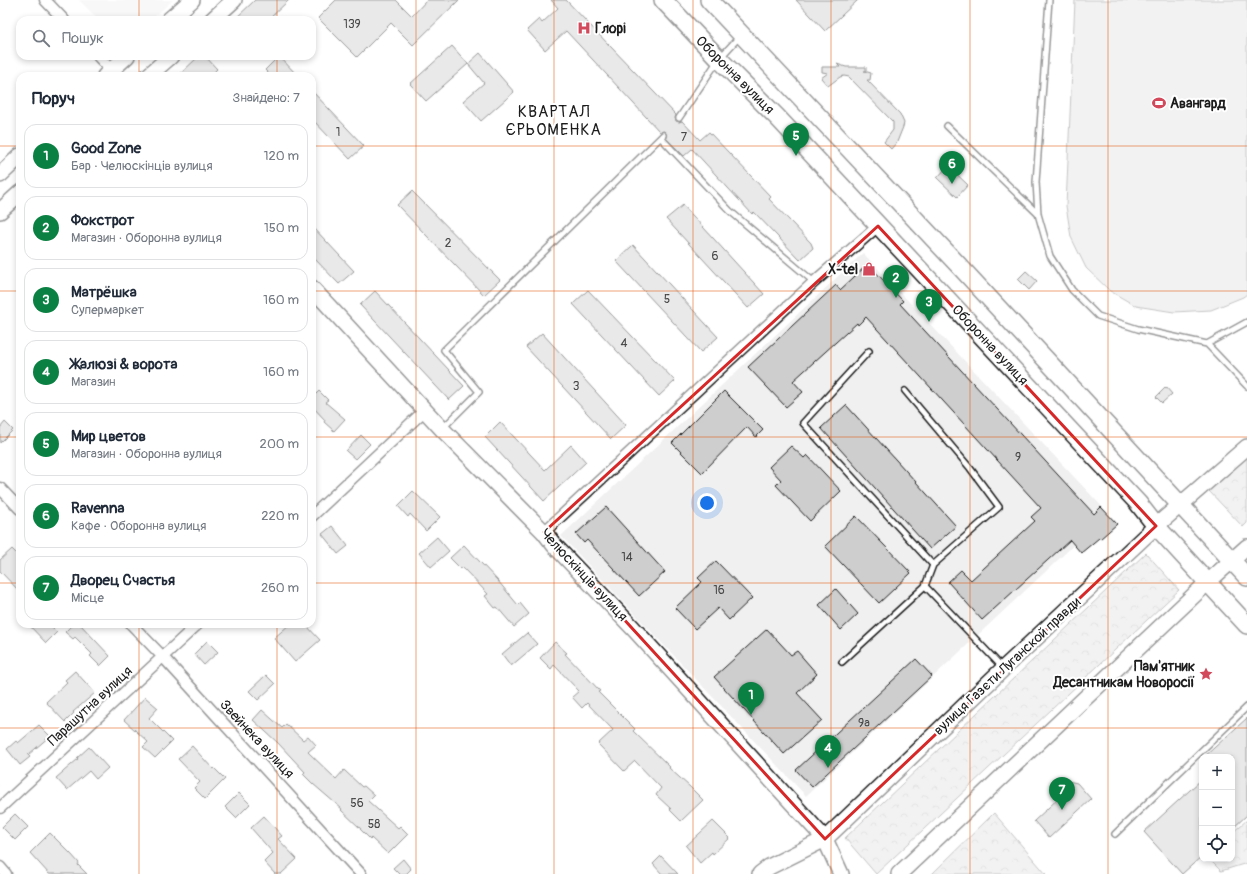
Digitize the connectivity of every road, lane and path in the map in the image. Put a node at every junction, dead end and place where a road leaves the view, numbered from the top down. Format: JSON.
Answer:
{"nodes":[{"id":1,"x":44,"y":0,"type":"edge"},
{"id":2,"x":192,"y":0,"type":"edge"},
{"id":3,"x":234,"y":0,"type":"edge"},
{"id":4,"x":663,"y":0,"type":"edge"},
{"id":5,"x":709,"y":0,"type":"edge"},
{"id":6,"x":1049,"y":0,"type":"edge"},
{"id":7,"x":60,"y":16,"type":"edge"},
{"id":8,"x":174,"y":16,"type":"edge"},
{"id":9,"x":216,"y":16,"type":"edge"},
{"id":10,"x":742,"y":34,"type":"junction"},
{"id":11,"x":719,"y":59,"type":"junction"},
{"id":12,"x":101,"y":60,"type":"edge"},
{"id":13,"x":123,"y":60,"type":"edge"},
{"id":14,"x":166,"y":60,"type":"edge"},
{"id":15,"x":110,"y":72,"type":"edge"},
{"id":16,"x":113,"y":72,"type":"edge"},
{"id":17,"x":153,"y":72,"type":"edge"},
{"id":18,"x":679,"y":118,"type":"dead end"},
{"id":19,"x":947,"y":126,"type":"dead end"},
{"id":20,"x":16,"y":160,"type":"edge"},
{"id":21,"x":0,"y":175,"type":"edge"},
{"id":22,"x":16,"y":197,"type":"edge"},
{"id":23,"x":0,"y":211,"type":"edge"},
{"id":24,"x":1038,"y":214,"type":"junction"},
{"id":25,"x":878,"y":226,"type":"junction"},
{"id":26,"x":814,"y":282,"type":"junction"},
{"id":27,"x":316,"y":292,"type":"edge"},
{"id":28,"x":1247,"y":322,"type":"edge"},
{"id":29,"x":1207,"y":344,"type":"junction"},
{"id":30,"x":869,"y":351,"type":"dead end"},
{"id":31,"x":1247,"y":386,"type":"edge"},
{"id":32,"x":905,"y":391,"type":"dead end"},
{"id":33,"x":424,"y":410,"type":"junction"},
{"id":34,"x":442,"y":429,"type":"junction"},
{"id":35,"x":1247,"y":447,"type":"edge"},
{"id":36,"x":0,"y":488,"type":"edge"},
{"id":37,"x":16,"y":505,"type":"edge"},
{"id":38,"x":1180,"y":505,"type":"junction"},
{"id":39,"x":316,"y":512,"type":"edge"},
{"id":40,"x":1156,"y":526,"type":"junction"},
{"id":41,"x":544,"y":532,"type":"junction"},
{"id":42,"x":1247,"y":547,"type":"edge"},
{"id":43,"x":1232,"y":561,"type":"junction"},
{"id":44,"x":933,"y":565,"type":"junction"},
{"id":45,"x":1247,"y":576,"type":"edge"},
{"id":46,"x":1208,"y":582,"type":"junction"},
{"id":47,"x":925,"y":586,"type":"junction"},
{"id":48,"x":1247,"y":625,"type":"edge"},
{"id":49,"x":135,"y":628,"type":"edge"},
{"id":50,"x":194,"y":628,"type":"edge"},
{"id":51,"x":163,"y":657,"type":"junction"},
{"id":52,"x":842,"y":662,"type":"dead end"},
{"id":53,"x":1004,"y":668,"type":"junction"},
{"id":54,"x":1247,"y":707,"type":"edge"},
{"id":55,"x":0,"y":808,"type":"edge"},
{"id":56,"x":1115,"y":834,"type":"dead end"},
{"id":57,"x":825,"y":839,"type":"junction"},
{"id":58,"x":0,"y":867,"type":"edge"},
{"id":59,"x":6,"y":874,"type":"edge"},
{"id":60,"x":361,"y":874,"type":"edge"},
{"id":61,"x":760,"y":874,"type":"edge"},
{"id":62,"x":841,"y":874,"type":"edge"},
{"id":63,"x":899,"y":874,"type":"edge"}],
"edges":[{"from":1,"to":7,"type":"street"},
{"from":2,"to":8,"type":"street"},
{"from":3,"to":9,"type":"street"},
{"from":4,"to":11,"type":"main road","name":"Оборонна вулиця"},
{"from":5,"to":10,"type":"main road"},
{"from":6,"to":24,"type":"lane"},
{"from":10,"to":11,"type":"lane"},
{"from":10,"to":38,"type":"main road"},
{"from":11,"to":18,"type":"lane"},
{"from":11,"to":25,"type":"main road","name":"Оборонна вулиця"},
{"from":12,"to":15,"type":"street"},
{"from":13,"to":16,"type":"street"},
{"from":14,"to":17,"type":"street"},
{"from":19,"to":24,"type":"lane"},
{"from":20,"to":21,"type":"street"},
{"from":22,"to":23,"type":"street"},
{"from":24,"to":29,"type":"lane"},
{"from":25,"to":26,"type":"street"},
{"from":25,"to":40,"type":"main road","name":"Оборонна вулиця"},
{"from":26,"to":34,"type":"lane"},
{"from":26,"to":41,"type":"street"},
{"from":27,"to":33,"type":"street","name":"Челюскінців вулиця"},
{"from":28,"to":29,"type":"lane"},
{"from":29,"to":31,"type":"lane"},
{"from":30,"to":44,"type":"lane"},
{"from":32,"to":44,"type":"lane"},
{"from":33,"to":34,"type":"street","name":"Челюскінців вулиця"},
{"from":33,"to":39,"type":"street"},
{"from":34,"to":41,"type":"street","name":"Челюскінців вулиця"},
{"from":35,"to":38,"type":"street","name":"вулиця Газєти Луганской правди"},
{"from":36,"to":37,"type":"street"},
{"from":38,"to":40,"type":"street","name":"вулиця Газєти Луганской правди"},
{"from":38,"to":43,"type":"main road"},
{"from":40,"to":46,"type":"main road","name":"Оборонна вулиця"},
{"from":40,"to":53,"type":"street","name":"вулиця Газєти Луганской правди"},
{"from":41,"to":57,"type":"street","name":"Челюскінців вулиця"},
{"from":42,"to":43,"type":"street"},
{"from":43,"to":45,"type":"main road"},
{"from":43,"to":46,"type":"street"},
{"from":44,"to":47,"type":"lane"},
{"from":46,"to":48,"type":"main road","name":"Оборонна вулиця"},
{"from":46,"to":63,"type":"street"},
{"from":47,"to":52,"type":"lane"},
{"from":47,"to":53,"type":"lane"},
{"from":49,"to":51,"type":"street","name":"Звейнека вулиця"},
{"from":50,"to":51,"type":"street","name":"Парашутна вулиця"},
{"from":51,"to":55,"type":"street","name":"Парашутна вулиця"},
{"from":51,"to":60,"type":"street","name":"Звейнека вулиця"},
{"from":53,"to":57,"type":"street","name":"вулиця Газєти Луганской правди"},
{"from":54,"to":56,"type":"lane"},
{"from":57,"to":61,"type":"street","name":"вулиця Газєти Луганской правди"},
{"from":57,"to":62,"type":"street","name":"Челюскінців вулиця"},
{"from":58,"to":59,"type":"street"}]}
